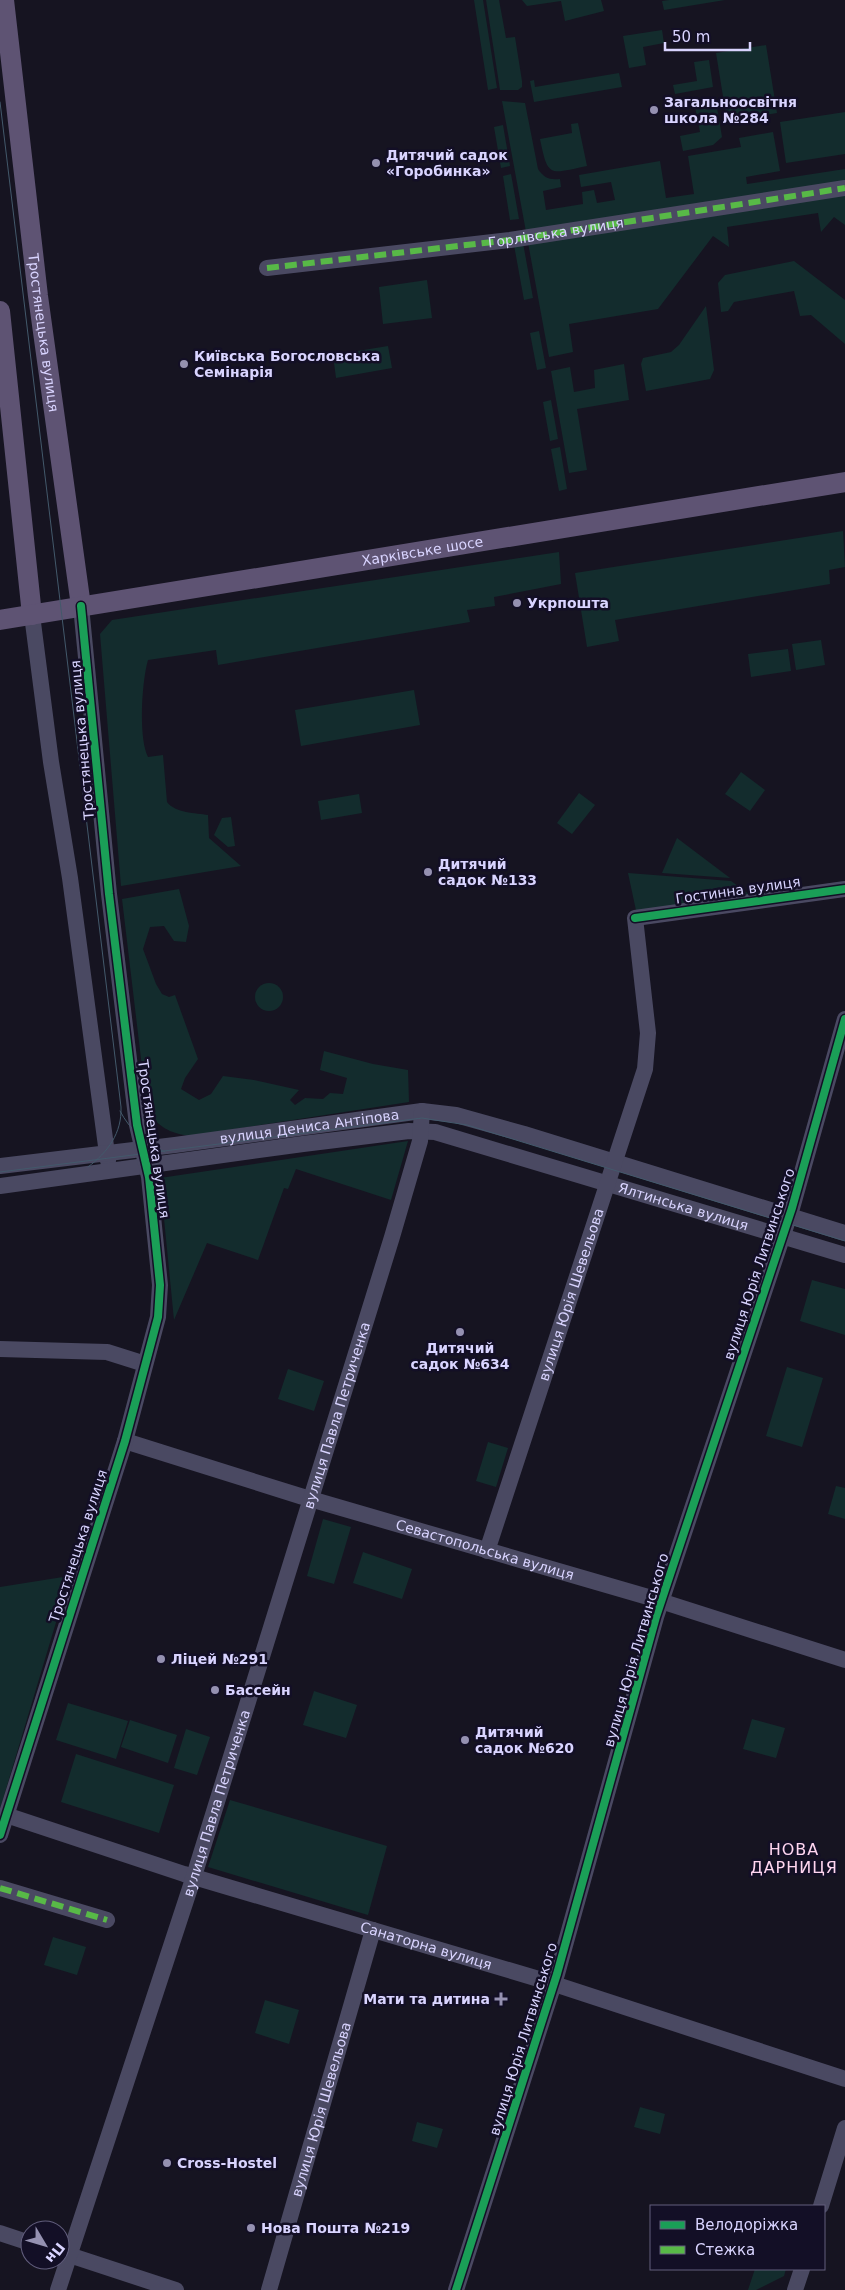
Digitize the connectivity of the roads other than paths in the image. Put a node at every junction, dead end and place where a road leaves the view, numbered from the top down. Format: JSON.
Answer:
{"nodes":[{"id":1,"x":4,"y":0,"type":"edge"},
{"id":2,"x":845,"y":188,"type":"edge"},
{"id":3,"x":267,"y":268,"type":"dead end"},
{"id":4,"x":0,"y":311,"type":"edge"},
{"id":5,"x":0,"y":315,"type":"edge"},
{"id":6,"x":845,"y":482,"type":"edge"},
{"id":7,"x":81,"y":606,"type":"junction"},
{"id":8,"x":32,"y":615,"type":"junction"},
{"id":9,"x":0,"y":620,"type":"edge"},
{"id":10,"x":845,"y":889,"type":"edge"},
{"id":11,"x":635,"y":918,"type":"joint"},
{"id":12,"x":845,"y":1019,"type":"edge"},
{"id":13,"x":422,"y":1111,"type":"junction"},
{"id":14,"x":421,"y":1131,"type":"junction"},
{"id":15,"x":142,"y":1148,"type":"junction"},
{"id":16,"x":106,"y":1152,"type":"junction"},
{"id":17,"x":614,"y":1161,"type":"junction"},
{"id":18,"x":147,"y":1165,"type":"junction"},
{"id":19,"x":0,"y":1166,"type":"edge"},
{"id":20,"x":110,"y":1170,"type":"junction"},
{"id":21,"x":606,"y":1183,"type":"junction"},
{"id":22,"x":0,"y":1186,"type":"edge"},
{"id":23,"x":789,"y":1216,"type":"junction"},
{"id":24,"x":845,"y":1233,"type":"edge"},
{"id":25,"x":782,"y":1236,"type":"junction"},
{"id":26,"x":845,"y":1255,"type":"edge"},
{"id":27,"x":0,"y":1349,"type":"edge"},
{"id":28,"x":145,"y":1364,"type":"junction"},
{"id":29,"x":125,"y":1441,"type":"junction"},
{"id":30,"x":310,"y":1499,"type":"junction"},
{"id":31,"x":487,"y":1551,"type":"junction"},
{"id":32,"x":661,"y":1602,"type":"junction"},
{"id":33,"x":845,"y":1660,"type":"edge"},
{"id":34,"x":6,"y":1815,"type":"junction"},
{"id":35,"x":0,"y":1835,"type":"edge"},
{"id":36,"x":194,"y":1876,"type":"junction"},
{"id":37,"x":0,"y":1888,"type":"edge"},
{"id":38,"x":107,"y":1920,"type":"dead end"},
{"id":39,"x":373,"y":1930,"type":"junction"},
{"id":40,"x":554,"y":1984,"type":"junction"},
{"id":41,"x":845,"y":2079,"type":"edge"},
{"id":42,"x":845,"y":2128,"type":"edge"},
{"id":43,"x":821,"y":2205,"type":"edge"},
{"id":44,"x":0,"y":2233,"type":"edge"},
{"id":45,"x":70,"y":2239,"type":"edge"},
{"id":46,"x":20,"y":2240,"type":"edge"},
{"id":47,"x":70,"y":2256,"type":"edge"},
{"id":48,"x":62,"y":2270,"type":"edge"},
{"id":49,"x":802,"y":2270,"type":"edge"},
{"id":50,"x":58,"y":2290,"type":"edge"},
{"id":51,"x":176,"y":2290,"type":"edge"},
{"id":52,"x":268,"y":2290,"type":"edge"},
{"id":53,"x":456,"y":2290,"type":"edge"},
{"id":54,"x":795,"y":2290,"type":"edge"}],
"edges":[{"from":1,"to":7,"type":"main road","name":"Тростянецька вулиця"},
{"from":2,"to":3,"type":"street","name":"Горлівська вулиця"},
{"from":4,"to":5,"type":"main road","name":"Тростянецька вулиця"},
{"from":5,"to":8,"type":"main road","name":"Тростянецька вулиця"},
{"from":6,"to":7,"type":"main road","name":"Харківське шосе"},
{"from":7,"to":8,"type":"main road","name":"Харківське шосе"},
{"from":7,"to":15,"type":"street","name":"Тростянецька вулиця"},
{"from":8,"to":9,"type":"main road","name":"Харківське шосе"},
{"from":8,"to":16,"type":"street","name":"Тростянецька вулиця"},
{"from":10,"to":11,"type":"street","name":"Гостинна вулиця"},
{"from":11,"to":17,"type":"street","name":"вулиця Юрія Шевельова"},
{"from":12,"to":23,"type":"street","name":"вулиця Юрія Литвинського"},
{"from":13,"to":14,"type":"street","name":"вулиця Павла Петриченка"},
{"from":13,"to":15,"type":"street","name":"вулиця Дениса Антіпова"},
{"from":13,"to":17,"type":"street","name":"вулиця Дениса Антіпова"},
{"from":14,"to":18,"type":"street","name":"вулиця Дениса Антіпова"},
{"from":14,"to":21,"type":"street","name":"вулиця Дениса Антіпова"},
{"from":14,"to":30,"type":"street","name":"вулиця Павла Петриченка"},
{"from":15,"to":16,"type":"street","name":"вулиця Дениса Антіпова"},
{"from":15,"to":18,"type":"street","name":"Тростянецька вулиця"},
{"from":16,"to":19,"type":"street","name":"вулиця Дениса Антіпова"},
{"from":16,"to":20,"type":"street","name":"Тростянецька вулиця"},
{"from":17,"to":21,"type":"street","name":"вулиця Юрія Шевельова"},
{"from":17,"to":23,"type":"street","name":"Ялтинська вулиця"},
{"from":18,"to":20,"type":"street","name":"вулиця Дениса Антіпова"},
{"from":18,"to":28,"type":"street","name":"Тростянецька вулиця"},
{"from":20,"to":22,"type":"street","name":"вулиця Дениса Антіпова"},
{"from":21,"to":25,"type":"street","name":"Ялтинська вулиця"},
{"from":21,"to":31,"type":"street","name":"вулиця Юрія Шевельова"},
{"from":23,"to":24,"type":"street","name":"Ялтинська вулиця"},
{"from":23,"to":25,"type":"street","name":"вулиця Юрія Литвинського"},
{"from":25,"to":26,"type":"street","name":"Ялтинська вулиця"},
{"from":25,"to":32,"type":"street","name":"вулиця Юрія Литвинського"},
{"from":27,"to":28,"type":"street"},
{"from":28,"to":29,"type":"street","name":"Тростянецька вулиця"},
{"from":29,"to":30,"type":"street","name":"Севастопольська вулиця"},
{"from":29,"to":34,"type":"street","name":"Тростянецька вулиця"},
{"from":30,"to":31,"type":"street","name":"Севастопольська вулиця"},
{"from":30,"to":36,"type":"street","name":"вулиця Павла Петриченка"},
{"from":31,"to":32,"type":"street","name":"Севастопольська вулиця"},
{"from":32,"to":33,"type":"street","name":"Севастопольська вулиця"},
{"from":32,"to":40,"type":"street","name":"вулиця Юрія Литвинського"},
{"from":34,"to":35,"type":"street","name":"Тростянецька вулиця"},
{"from":34,"to":36,"type":"street","name":"Санаторна вулиця"},
{"from":36,"to":39,"type":"street","name":"Санаторна вулиця"},
{"from":36,"to":45,"type":"street","name":"вулиця Павла Петриченка"},
{"from":37,"to":38,"type":"street"},
{"from":39,"to":40,"type":"street","name":"Санаторна вулиця"},
{"from":39,"to":52,"type":"street","name":"вулиця Юрія Шевельова"},
{"from":40,"to":41,"type":"street","name":"Санаторна вулиця"},
{"from":40,"to":53,"type":"street","name":"вулиця Юрія Литвинського"},
{"from":42,"to":43,"type":"street"},
{"from":44,"to":46,"type":"street"},
{"from":47,"to":51,"type":"street"},
{"from":48,"to":50,"type":"street","name":"вулиця Павла Петриченка"},
{"from":49,"to":54,"type":"street"}]}
